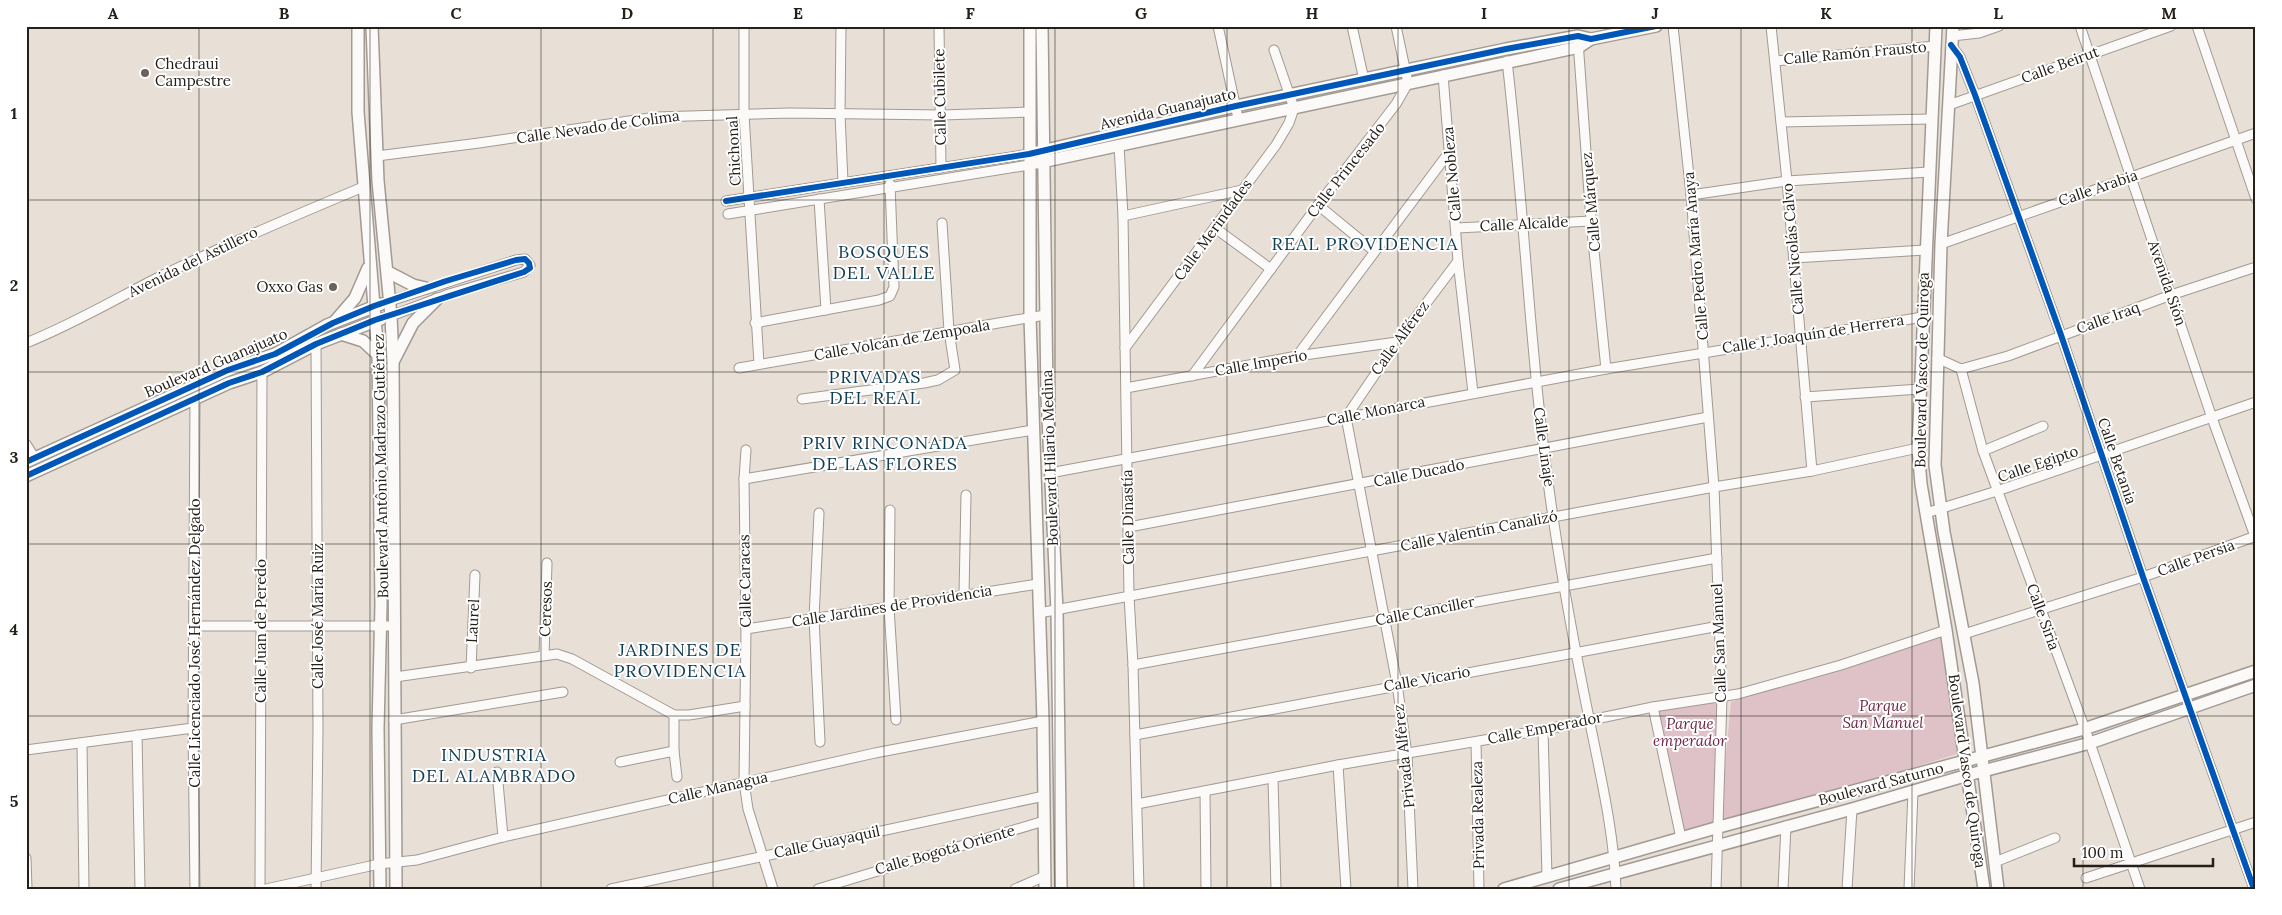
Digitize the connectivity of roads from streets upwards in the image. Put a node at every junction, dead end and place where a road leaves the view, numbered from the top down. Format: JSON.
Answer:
{"nodes":[{"id":1,"x":358,"y":26,"type":"edge"},
{"id":2,"x":372,"y":26,"type":"edge"},
{"id":3,"x":744,"y":26,"type":"edge"},
{"id":4,"x":841,"y":26,"type":"edge"},
{"id":5,"x":939,"y":26,"type":"edge"},
{"id":6,"x":1030,"y":26,"type":"edge"},
{"id":7,"x":1042,"y":26,"type":"edge"},
{"id":8,"x":1218,"y":26,"type":"edge"},
{"id":9,"x":1352,"y":26,"type":"edge"},
{"id":10,"x":1396,"y":26,"type":"edge"},
{"id":11,"x":1656,"y":26,"type":"edge"},
{"id":12,"x":1672,"y":26,"type":"edge"},
{"id":13,"x":1771,"y":26,"type":"edge"},
{"id":14,"x":1936,"y":26,"type":"edge"},
{"id":15,"x":1999,"y":26,"type":"edge"},
{"id":16,"x":2080,"y":26,"type":"edge"},
{"id":17,"x":2171,"y":26,"type":"edge"},
{"id":18,"x":2197,"y":26,"type":"edge"},
{"id":19,"x":1979,"y":30,"type":"edge"},
{"id":20,"x":1952,"y":36,"type":"edge"},
{"id":21,"x":1578,"y":41,"type":"junction"},
{"id":22,"x":1935,"y":46,"type":"junction"},
{"id":23,"x":1274,"y":50,"type":"dead end"},
{"id":24,"x":2090,"y":54,"type":"junction"},
{"id":25,"x":1775,"y":61,"type":"junction"},
{"id":26,"x":1507,"y":62,"type":"junction"},
{"id":27,"x":1407,"y":70,"type":"junction"},
{"id":28,"x":1443,"y":75,"type":"junction"},
{"id":29,"x":1364,"y":80,"type":"junction"},
{"id":30,"x":1408,"y":83,"type":"junction"},
{"id":31,"x":1975,"y":95,"type":"junction"},
{"id":32,"x":1289,"y":96,"type":"junction"},
{"id":33,"x":1949,"y":104,"type":"junction"},
{"id":34,"x":1236,"y":106,"type":"junction"},
{"id":35,"x":1294,"y":108,"type":"junction"},
{"id":36,"x":1030,"y":112,"type":"junction"},
{"id":37,"x":744,"y":114,"type":"junction"},
{"id":38,"x":840,"y":114,"type":"junction"},
{"id":39,"x":942,"y":115,"type":"junction"},
{"id":40,"x":1238,"y":118,"type":"junction"},
{"id":41,"x":1932,"y":119,"type":"junction"},
{"id":42,"x":1781,"y":122,"type":"junction"},
{"id":43,"x":2256,"y":133,"type":"edge"},
{"id":44,"x":2235,"y":140,"type":"junction"},
{"id":45,"x":1119,"y":145,"type":"junction"},
{"id":46,"x":1450,"y":151,"type":"junction"},
{"id":47,"x":377,"y":156,"type":"junction"},
{"id":48,"x":1044,"y":156,"type":"junction"},
{"id":49,"x":1029,"y":159,"type":"junction"},
{"id":50,"x":941,"y":168,"type":"junction"},
{"id":51,"x":1929,"y":172,"type":"junction"},
{"id":52,"x":889,"y":176,"type":"junction"},
{"id":53,"x":2130,"y":177,"type":"junction"},
{"id":54,"x":1787,"y":181,"type":"junction"},
{"id":55,"x":843,"y":182,"type":"junction"},
{"id":56,"x":363,"y":187,"type":"junction"},
{"id":57,"x":890,"y":188,"type":"junction"},
{"id":58,"x":1242,"y":190,"type":"junction"},
{"id":59,"x":1691,"y":195,"type":"junction"},
{"id":60,"x":749,"y":198,"type":"junction"},
{"id":61,"x":819,"y":199,"type":"junction"},
{"id":62,"x":2256,"y":199,"type":"edge"},
{"id":63,"x":726,"y":201,"type":"dead end"},
{"id":64,"x":1318,"y":205,"type":"junction"},
{"id":65,"x":749,"y":211,"type":"junction"},
{"id":66,"x":728,"y":214,"type":"dead end"},
{"id":67,"x":2017,"y":215,"type":"junction"},
{"id":68,"x":1123,"y":216,"type":"junction"},
{"id":69,"x":1044,"y":217,"type":"junction"},
{"id":70,"x":1030,"y":218,"type":"junction"},
{"id":71,"x":1591,"y":221,"type":"junction"},
{"id":72,"x":942,"y":223,"type":"dead end"},
{"id":73,"x":1523,"y":224,"type":"junction"},
{"id":74,"x":1215,"y":228,"type":"junction"},
{"id":75,"x":1457,"y":228,"type":"junction"},
{"id":76,"x":1941,"y":244,"type":"junction"},
{"id":77,"x":1925,"y":250,"type":"junction"},
{"id":78,"x":1374,"y":251,"type":"junction"},
{"id":79,"x":1794,"y":258,"type":"junction"},
{"id":80,"x":1458,"y":261,"type":"junction"},
{"id":81,"x":369,"y":264,"type":"junction"},
{"id":82,"x":2256,"y":267,"type":"edge"},
{"id":83,"x":1271,"y":269,"type":"junction"},
{"id":84,"x":388,"y":272,"type":"junction"},
{"id":85,"x":426,"y":288,"type":"junction"},
{"id":86,"x":2171,"y":295,"type":"junction"},
{"id":87,"x":436,"y":299,"type":"junction"},
{"id":88,"x":390,"y":301,"type":"junction"},
{"id":89,"x":374,"y":306,"type":"junction"},
{"id":90,"x":826,"y":310,"type":"junction"},
{"id":91,"x":1045,"y":315,"type":"junction"},
{"id":92,"x":391,"y":316,"type":"junction"},
{"id":93,"x":1030,"y":317,"type":"junction"},
{"id":94,"x":1923,"y":317,"type":"junction"},
{"id":95,"x":375,"y":320,"type":"junction"},
{"id":96,"x":333,"y":323,"type":"junction"},
{"id":97,"x":755,"y":323,"type":"junction"},
{"id":98,"x":949,"y":331,"type":"junction"},
{"id":99,"x":341,"y":334,"type":"junction"},
{"id":100,"x":1800,"y":335,"type":"junction"},
{"id":101,"x":2062,"y":335,"type":"junction"},
{"id":102,"x":1396,"y":342,"type":"junction"},
{"id":103,"x":26,"y":343,"type":"edge"},
{"id":104,"x":316,"y":344,"type":"junction"},
{"id":105,"x":1125,"y":348,"type":"junction"},
{"id":106,"x":1704,"y":352,"type":"junction"},
{"id":107,"x":378,"y":355,"type":"junction"},
{"id":108,"x":1297,"y":356,"type":"junction"},
{"id":109,"x":1937,"y":358,"type":"junction"},
{"id":110,"x":393,"y":362,"type":"junction"},
{"id":111,"x":759,"y":364,"type":"junction"},
{"id":112,"x":739,"y":368,"type":"dead end"},
{"id":113,"x":1606,"y":369,"type":"junction"},
{"id":114,"x":1961,"y":369,"type":"junction"},
{"id":115,"x":262,"y":372,"type":"junction"},
{"id":116,"x":1192,"y":376,"type":"junction"},
{"id":117,"x":1535,"y":382,"type":"junction"},
{"id":118,"x":1126,"y":388,"type":"junction"},
{"id":119,"x":1920,"y":389,"type":"junction"},
{"id":120,"x":1473,"y":393,"type":"junction"},
{"id":121,"x":1805,"y":397,"type":"junction"},
{"id":122,"x":195,"y":398,"type":"junction"},
{"id":123,"x":802,"y":399,"type":"dead end"},
{"id":124,"x":2256,"y":402,"type":"edge"},
{"id":125,"x":1346,"y":417,"type":"junction"},
{"id":126,"x":1708,"y":417,"type":"junction"},
{"id":127,"x":2212,"y":418,"type":"junction"},
{"id":128,"x":2043,"y":426,"type":"dead end"},
{"id":129,"x":1034,"y":430,"type":"junction"},
{"id":130,"x":26,"y":444,"type":"edge"},
{"id":131,"x":1918,"y":448,"type":"junction"},
{"id":132,"x":1544,"y":449,"type":"junction"},
{"id":133,"x":746,"y":450,"type":"dead end"},
{"id":134,"x":1983,"y":451,"type":"junction"},
{"id":135,"x":2102,"y":455,"type":"junction"},
{"id":136,"x":1126,"y":458,"type":"junction"},
{"id":137,"x":30,"y":460,"type":"edge"},
{"id":138,"x":1812,"y":471,"type":"junction"},
{"id":139,"x":1050,"y":473,"type":"junction"},
{"id":140,"x":26,"y":476,"type":"edge"},
{"id":141,"x":744,"y":479,"type":"junction"},
{"id":142,"x":1358,"y":484,"type":"junction"},
{"id":143,"x":1714,"y":487,"type":"junction"},
{"id":144,"x":1997,"y":491,"type":"junction"},
{"id":145,"x":966,"y":495,"type":"dead end"},
{"id":146,"x":1941,"y":509,"type":"junction"},
{"id":147,"x":890,"y":510,"type":"dead end"},
{"id":148,"x":819,"y":513,"type":"dead end"},
{"id":149,"x":1926,"y":513,"type":"junction"},
{"id":150,"x":1553,"y":517,"type":"junction"},
{"id":151,"x":1129,"y":527,"type":"junction"},
{"id":152,"x":2255,"y":537,"type":"edge"},
{"id":153,"x":1371,"y":551,"type":"junction"},
{"id":154,"x":1717,"y":558,"type":"junction"},
{"id":155,"x":548,"y":563,"type":"dead end"},
{"id":156,"x":475,"y":575,"type":"dead end"},
{"id":157,"x":2143,"y":577,"type":"junction"},
{"id":158,"x":1038,"y":584,"type":"junction"},
{"id":159,"x":1565,"y":585,"type":"junction"},
{"id":160,"x":964,"y":595,"type":"junction"},
{"id":161,"x":1129,"y":596,"type":"junction"},
{"id":162,"x":888,"y":607,"type":"junction"},
{"id":163,"x":1057,"y":611,"type":"junction"},
{"id":164,"x":2040,"y":611,"type":"junction"},
{"id":165,"x":1039,"y":613,"type":"junction"},
{"id":166,"x":814,"y":618,"type":"junction"},
{"id":167,"x":1383,"y":618,"type":"junction"},
{"id":168,"x":260,"y":625,"type":"junction"},
{"id":169,"x":195,"y":626,"type":"junction"},
{"id":170,"x":318,"y":626,"type":"junction"},
{"id":171,"x":380,"y":626,"type":"junction"},
{"id":172,"x":394,"y":626,"type":"junction"},
{"id":173,"x":1718,"y":626,"type":"junction"},
{"id":174,"x":746,"y":629,"type":"junction"},
{"id":175,"x":1946,"y":630,"type":"junction"},
{"id":176,"x":1964,"y":634,"type":"junction"},
{"id":177,"x":1577,"y":653,"type":"junction"},
{"id":178,"x":544,"y":655,"type":"junction"},
{"id":179,"x":1133,"y":665,"type":"junction"},
{"id":180,"x":471,"y":668,"type":"junction"},
{"id":181,"x":2256,"y":671,"type":"edge"},
{"id":182,"x":395,"y":677,"type":"junction"},
{"id":183,"x":1396,"y":684,"type":"junction"},
{"id":184,"x":2256,"y":684,"type":"edge"},
{"id":185,"x":563,"y":692,"type":"dead end"},
{"id":186,"x":1722,"y":696,"type":"junction"},
{"id":187,"x":2185,"y":696,"type":"junction"},
{"id":188,"x":745,"y":706,"type":"junction"},
{"id":189,"x":1653,"y":707,"type":"junction"},
{"id":190,"x":2189,"y":709,"type":"junction"},
{"id":191,"x":674,"y":715,"type":"junction"},
{"id":192,"x":1589,"y":719,"type":"junction"},
{"id":193,"x":394,"y":720,"type":"junction"},
{"id":194,"x":896,"y":720,"type":"dead end"},
{"id":195,"x":1043,"y":721,"type":"junction"},
{"id":196,"x":193,"y":728,"type":"junction"},
{"id":197,"x":1543,"y":730,"type":"junction"},
{"id":198,"x":2084,"y":730,"type":"junction"},
{"id":199,"x":1135,"y":735,"type":"junction"},
{"id":200,"x":136,"y":736,"type":"junction"},
{"id":201,"x":820,"y":742,"type":"dead end"},
{"id":202,"x":1476,"y":742,"type":"junction"},
{"id":203,"x":2090,"y":743,"type":"junction"},
{"id":204,"x":82,"y":744,"type":"junction"},
{"id":205,"x":26,"y":750,"type":"edge"},
{"id":206,"x":674,"y":751,"type":"junction"},
{"id":207,"x":1407,"y":754,"type":"junction"},
{"id":208,"x":1982,"y":756,"type":"junction"},
{"id":209,"x":1966,"y":760,"type":"junction"},
{"id":210,"x":620,"y":762,"type":"dead end"},
{"id":211,"x":1338,"y":765,"type":"junction"},
{"id":212,"x":497,"y":772,"type":"dead end"},
{"id":213,"x":1984,"y":772,"type":"junction"},
{"id":214,"x":1968,"y":775,"type":"junction"},
{"id":215,"x":677,"y":777,"type":"dead end"},
{"id":216,"x":1273,"y":778,"type":"junction"},
{"id":217,"x":744,"y":782,"type":"junction"},
{"id":218,"x":1205,"y":791,"type":"junction"},
{"id":219,"x":1913,"y":792,"type":"junction"},
{"id":220,"x":1044,"y":796,"type":"junction"},
{"id":221,"x":1137,"y":804,"type":"junction"},
{"id":222,"x":1852,"y":809,"type":"junction"},
{"id":223,"x":1044,"y":821,"type":"junction"},
{"id":224,"x":2256,"y":822,"type":"edge"},
{"id":225,"x":1786,"y":826,"type":"junction"},
{"id":226,"x":1719,"y":828,"type":"junction"},
{"id":227,"x":2233,"y":830,"type":"junction"},
{"id":228,"x":503,"y":837,"type":"junction"},
{"id":229,"x":1681,"y":838,"type":"junction"},
{"id":230,"x":2055,"y":838,"type":"dead end"},
{"id":231,"x":1718,"y":846,"type":"junction"},
{"id":232,"x":762,"y":856,"type":"junction"},
{"id":233,"x":1614,"y":857,"type":"junction"},
{"id":234,"x":26,"y":858,"type":"edge"},
{"id":235,"x":394,"y":862,"type":"junction"},
{"id":236,"x":1995,"y":862,"type":"junction"},
{"id":237,"x":2131,"y":863,"type":"junction"},
{"id":238,"x":379,"y":864,"type":"junction"},
{"id":239,"x":1616,"y":874,"type":"junction"},
{"id":240,"x":1045,"y":876,"type":"junction"},
{"id":241,"x":1547,"y":876,"type":"junction"},
{"id":242,"x":316,"y":877,"type":"junction"},
{"id":243,"x":2086,"y":878,"type":"dead end"},
{"id":244,"x":27,"y":889,"type":"edge"},
{"id":245,"x":84,"y":889,"type":"edge"},
{"id":246,"x":140,"y":889,"type":"edge"},
{"id":247,"x":195,"y":889,"type":"edge"},
{"id":248,"x":260,"y":889,"type":"edge"},
{"id":249,"x":266,"y":889,"type":"edge"},
{"id":250,"x":316,"y":889,"type":"edge"},
{"id":251,"x":380,"y":889,"type":"edge"},
{"id":252,"x":396,"y":889,"type":"edge"},
{"id":253,"x":611,"y":889,"type":"edge"},
{"id":254,"x":773,"y":889,"type":"edge"},
{"id":255,"x":818,"y":889,"type":"edge"},
{"id":256,"x":1015,"y":889,"type":"edge"},
{"id":257,"x":1044,"y":889,"type":"edge"},
{"id":258,"x":1061,"y":889,"type":"edge"},
{"id":259,"x":1138,"y":889,"type":"edge"},
{"id":260,"x":1206,"y":889,"type":"edge"},
{"id":261,"x":1276,"y":889,"type":"edge"},
{"id":262,"x":1346,"y":889,"type":"edge"},
{"id":263,"x":1413,"y":889,"type":"edge"},
{"id":264,"x":1480,"y":889,"type":"edge"},
{"id":265,"x":1504,"y":889,"type":"edge"},
{"id":266,"x":1559,"y":889,"type":"edge"},
{"id":267,"x":1616,"y":889,"type":"edge"},
{"id":268,"x":1716,"y":889,"type":"edge"},
{"id":269,"x":1783,"y":889,"type":"edge"},
{"id":270,"x":1847,"y":889,"type":"edge"},
{"id":271,"x":1909,"y":889,"type":"edge"},
{"id":272,"x":1984,"y":889,"type":"edge"},
{"id":273,"x":1998,"y":889,"type":"edge"},
{"id":274,"x":2140,"y":889,"type":"edge"},
{"id":275,"x":2254,"y":889,"type":"edge"}],
"edges":[{"from":1,"to":56,"type":"street","name":"Boulevard Antônio Madrazo Gutiérrez"},
{"from":2,"to":47,"type":"street","name":"Boulevard Antônio Madrazo Gutiérrez"},
{"from":3,"to":37,"type":"street","name":"Chichonal"},
{"from":4,"to":38,"type":"street"},
{"from":5,"to":39,"type":"street","name":"Calle Cubilete"},
{"from":6,"to":36,"type":"street","name":"Boulevard Hilario Medina"},
{"from":7,"to":48,"type":"street","name":"Boulevard Hilario Medina"},
{"from":8,"to":34,"type":"street"},
{"from":9,"to":29,"type":"street"},
{"from":10,"to":27,"type":"street"},
{"from":11,"to":21,"type":"street","name":"Avenida Guanajuato"},
{"from":12,"to":59,"type":"street","name":"Calle Pedro María Anaya"},
{"from":13,"to":25,"type":"street","name":"Calle Nicolás Calvo"},
{"from":14,"to":22,"type":"street","name":"Boulevard Vasco de Quiroga"},
{"from":15,"to":19,"type":"street"},
{"from":16,"to":24,"type":"street","name":"Avenida Sión"},
{"from":17,"to":24,"type":"street","name":"Calle Beirut"},
{"from":18,"to":44,"type":"street"},
{"from":19,"to":20,"type":"street"},
{"from":20,"to":31,"type":"street","name":"Calle Betania"},
{"from":20,"to":33,"type":"street","name":"Boulevard Vasco de Quiroga"},
{"from":21,"to":26,"type":"street","name":"Avenida Guanajuato"},
{"from":21,"to":27,"type":"street","name":"Avenida Guanajuato"},
{"from":21,"to":71,"type":"street","name":"Calle Márquez"},
{"from":22,"to":25,"type":"street","name":"Calle Ramón Frausto"},
{"from":22,"to":41,"type":"street","name":"Boulevard Vasco de Quiroga"},
{"from":23,"to":32,"type":"street"},
{"from":24,"to":31,"type":"street","name":"Calle Beirut"},
{"from":24,"to":53,"type":"street","name":"Avenida Sión"},
{"from":25,"to":42,"type":"street","name":"Calle Nicolás Calvo"},
{"from":26,"to":28,"type":"street","name":"Avenida Guanajuato"},
{"from":26,"to":73,"type":"street","name":"Calle Linaje"},
{"from":27,"to":29,"type":"street","name":"Avenida Guanajuato"},
{"from":27,"to":30,"type":"street"},
{"from":28,"to":30,"type":"street","name":"Avenida Guanajuato"},
{"from":28,"to":46,"type":"street","name":"Calle Nobleza"},
{"from":29,"to":32,"type":"street","name":"Avenida Guanajuato"},
{"from":30,"to":35,"type":"street","name":"Avenida Guanajuato"},
{"from":30,"to":64,"type":"street","name":"Calle Princesado"},
{"from":31,"to":33,"type":"street","name":"Calle Beirut"},
{"from":31,"to":67,"type":"street","name":"Calle Betania"},
{"from":32,"to":34,"type":"street","name":"Avenida Guanajuato"},
{"from":32,"to":35,"type":"street"},
{"from":33,"to":76,"type":"street","name":"Boulevard Vasco de Quiroga"},
{"from":34,"to":40,"type":"street"},
{"from":34,"to":48,"type":"street","name":"Avenida Guanajuato"},
{"from":35,"to":40,"type":"street","name":"Avenida Guanajuato"},
{"from":35,"to":58,"type":"street","name":"Calle Merindades"},
{"from":36,"to":39,"type":"street","name":"Calle Nevado de Colima"},
{"from":36,"to":49,"type":"street","name":"Boulevard Hilario Medina"},
{"from":37,"to":38,"type":"street","name":"Calle Nevado de Colima"},
{"from":37,"to":47,"type":"street","name":"Calle Nevado de Colima"},
{"from":37,"to":60,"type":"street","name":"Chichonal"},
{"from":38,"to":39,"type":"street","name":"Calle Nevado de Colima"},
{"from":38,"to":55,"type":"street"},
{"from":39,"to":50,"type":"street","name":"Calle Cubilete"},
{"from":40,"to":45,"type":"street","name":"Avenida Guanajuato"},
{"from":41,"to":42,"type":"street"},
{"from":41,"to":51,"type":"street","name":"Boulevard Vasco de Quiroga"},
{"from":42,"to":54,"type":"street","name":"Calle Nicolás Calvo"},
{"from":43,"to":44,"type":"street","name":"Calle Arabia"},
{"from":44,"to":53,"type":"street","name":"Calle Arabia"},
{"from":44,"to":62,"type":"street"},
{"from":45,"to":48,"type":"street","name":"Avenida Guanajuato"},
{"from":45,"to":68,"type":"street","name":"Calle Dinastía"},
{"from":46,"to":75,"type":"street","name":"Calle Nobleza"},
{"from":46,"to":78,"type":"street"},
{"from":47,"to":84,"type":"street","name":"Boulevard Antônio Madrazo Gutiérrez"},
{"from":48,"to":49,"type":"street","name":"Avenida Guanajuato"},
{"from":48,"to":69,"type":"street","name":"Boulevard Hilario Medina"},
{"from":49,"to":50,"type":"street","name":"Avenida Guanajuato"},
{"from":49,"to":57,"type":"street","name":"Avenida Guanajuato"},
{"from":49,"to":70,"type":"street","name":"Boulevard Hilario Medina"},
{"from":50,"to":52,"type":"street","name":"Avenida Guanajuato"},
{"from":51,"to":54,"type":"street"},
{"from":51,"to":77,"type":"street","name":"Boulevard Vasco de Quiroga"},
{"from":52,"to":55,"type":"street","name":"Avenida Guanajuato"},
{"from":52,"to":57,"type":"street"},
{"from":53,"to":67,"type":"street","name":"Calle Arabia"},
{"from":53,"to":86,"type":"street","name":"Avenida Sión"},
{"from":54,"to":59,"type":"street"},
{"from":54,"to":79,"type":"street","name":"Calle Nicolás Calvo"},
{"from":55,"to":60,"type":"street","name":"Avenida Guanajuato"},
{"from":56,"to":81,"type":"street","name":"Boulevard Antônio Madrazo Gutiérrez"},
{"from":56,"to":103,"type":"street","name":"Avenida del Astillero"},
{"from":57,"to":61,"type":"street","name":"Avenida Guanajuato"},
{"from":57,"to":90,"type":"street"},
{"from":58,"to":68,"type":"street"},
{"from":58,"to":74,"type":"street","name":"Calle Merindades"},
{"from":59,"to":106,"type":"street","name":"Calle Pedro María Anaya"},
{"from":60,"to":63,"type":"street","name":"Avenida Guanajuato"},
{"from":60,"to":65,"type":"street","name":"Chichonal"},
{"from":61,"to":65,"type":"street","name":"Avenida Guanajuato"},
{"from":61,"to":90,"type":"street"},
{"from":64,"to":78,"type":"street"},
{"from":64,"to":83,"type":"street","name":"Calle Princesado"},
{"from":65,"to":66,"type":"street","name":"Avenida Guanajuato"},
{"from":65,"to":97,"type":"street","name":"Chichonal"},
{"from":67,"to":76,"type":"street","name":"Calle Arabia"},
{"from":67,"to":101,"type":"street","name":"Calle Betania"},
{"from":68,"to":105,"type":"street","name":"Calle Dinastía"},
{"from":69,"to":70,"type":"street"},
{"from":69,"to":91,"type":"street","name":"Boulevard Hilario Medina"},
{"from":70,"to":93,"type":"street","name":"Boulevard Hilario Medina"},
{"from":71,"to":73,"type":"street","name":"Calle Alcalde"},
{"from":71,"to":113,"type":"street","name":"Calle Márquez"},
{"from":72,"to":98,"type":"street"},
{"from":73,"to":75,"type":"street","name":"Calle Alcalde"},
{"from":73,"to":117,"type":"street","name":"Calle Linaje"},
{"from":74,"to":83,"type":"street"},
{"from":74,"to":105,"type":"street","name":"Calle Merindades"},
{"from":75,"to":80,"type":"street","name":"Calle Nobleza"},
{"from":76,"to":109,"type":"street","name":"Boulevard Vasco de Quiroga"},
{"from":77,"to":79,"type":"street"},
{"from":77,"to":94,"type":"street","name":"Boulevard Vasco de Quiroga"},
{"from":78,"to":108,"type":"street"},
{"from":79,"to":100,"type":"street","name":"Calle Nicolás Calvo"},
{"from":80,"to":102,"type":"street","name":"Calle Alférez"},
{"from":80,"to":120,"type":"street","name":"Calle Nobleza"},
{"from":81,"to":89,"type":"street","name":"Boulevard Antônio Madrazo Gutiérrez"},
{"from":81,"to":96,"type":"street"},
{"from":82,"to":86,"type":"street","name":"Calle Iraq"},
{"from":83,"to":116,"type":"street","name":"Calle Princesado"},
{"from":84,"to":85,"type":"street"},
{"from":84,"to":88,"type":"street","name":"Boulevard Antônio Madrazo Gutiérrez"},
{"from":85,"to":87,"type":"street"},
{"from":85,"to":88,"type":"street"},
{"from":86,"to":101,"type":"street","name":"Calle Iraq"},
{"from":86,"to":127,"type":"street","name":"Avenida Sión"},
{"from":87,"to":92,"type":"street"},
{"from":87,"to":110,"type":"street"},
{"from":88,"to":89,"type":"street","name":"Boulevard Guanajuato"},
{"from":88,"to":92,"type":"street","name":"Boulevard Antônio Madrazo Gutiérrez"},
{"from":89,"to":95,"type":"street","name":"Boulevard Antônio Madrazo Gutiérrez"},
{"from":89,"to":96,"type":"street","name":"Boulevard Guanajuato"},
{"from":90,"to":97,"type":"street"},
{"from":91,"to":93,"type":"street","name":"Calle Volcán de Zempoala"},
{"from":91,"to":139,"type":"street","name":"Boulevard Hilario Medina"},
{"from":92,"to":95,"type":"street","name":"Boulevard Guanajuato"},
{"from":92,"to":110,"type":"street","name":"Boulevard Antônio Madrazo Gutiérrez"},
{"from":93,"to":98,"type":"street","name":"Calle Volcán de Zempoala"},
{"from":93,"to":129,"type":"street","name":"Boulevard Hilario Medina"},
{"from":94,"to":100,"type":"street","name":"Calle J. Joaquín de Herrera"},
{"from":94,"to":119,"type":"street","name":"Boulevard Vasco de Quiroga"},
{"from":95,"to":99,"type":"street","name":"Boulevard Guanajuato"},
{"from":95,"to":107,"type":"street","name":"Boulevard Antônio Madrazo Gutiérrez"},
{"from":96,"to":137,"type":"street","name":"Boulevard Guanajuato"},
{"from":97,"to":111,"type":"street","name":"Chichonal"},
{"from":98,"to":111,"type":"street","name":"Calle Volcán de Zempoala"},
{"from":98,"to":123,"type":"street"},
{"from":99,"to":104,"type":"street","name":"Boulevard Guanajuato"},
{"from":99,"to":107,"type":"street"},
{"from":100,"to":106,"type":"street","name":"Calle J. Joaquín de Herrera"},
{"from":100,"to":121,"type":"street","name":"Calle Nicolás Calvo"},
{"from":101,"to":114,"type":"street","name":"Calle Iraq"},
{"from":101,"to":135,"type":"street","name":"Calle Betania"},
{"from":102,"to":108,"type":"street","name":"Calle Imperio"},
{"from":102,"to":125,"type":"street","name":"Calle Alférez"},
{"from":104,"to":115,"type":"street","name":"Boulevard Guanajuato"},
{"from":104,"to":170,"type":"street","name":"Calle José María Ruiz"},
{"from":105,"to":118,"type":"street","name":"Calle Dinastía"},
{"from":106,"to":113,"type":"street","name":"Calle Monarca"},
{"from":106,"to":126,"type":"street","name":"Calle Pedro María Anaya"},
{"from":107,"to":171,"type":"street","name":"Boulevard Antônio Madrazo Gutiérrez"},
{"from":108,"to":116,"type":"street","name":"Calle Imperio"},
{"from":109,"to":114,"type":"street"},
{"from":109,"to":146,"type":"street","name":"Boulevard Vasco de Quiroga"},
{"from":110,"to":172,"type":"street","name":"Boulevard Antônio Madrazo Gutiérrez"},
{"from":111,"to":112,"type":"street","name":"Calle Volcán de Zempoala"},
{"from":113,"to":117,"type":"street","name":"Calle Monarca"},
{"from":114,"to":134,"type":"street","name":"Calle Siria"},
{"from":115,"to":122,"type":"street","name":"Boulevard Guanajuato"},
{"from":115,"to":168,"type":"street","name":"Calle Juan de Peredo"},
{"from":116,"to":118,"type":"street","name":"Calle Imperio"},
{"from":117,"to":120,"type":"street","name":"Calle Monarca"},
{"from":117,"to":132,"type":"street","name":"Calle Linaje"},
{"from":118,"to":136,"type":"street","name":"Calle Dinastía"},
{"from":119,"to":121,"type":"street"},
{"from":119,"to":131,"type":"street","name":"Boulevard Vasco de Quiroga"},
{"from":120,"to":125,"type":"street","name":"Calle Monarca"},
{"from":121,"to":138,"type":"street","name":"Calle Nicolás Calvo"},
{"from":122,"to":140,"type":"street","name":"Boulevard Guanajuato"},
{"from":122,"to":169,"type":"street","name":"Calle Licenciado José Hernández Delgado"},
{"from":124,"to":127,"type":"street","name":"Calle Egipto"},
{"from":125,"to":136,"type":"street","name":"Calle Monarca"},
{"from":125,"to":142,"type":"street","name":"Privada Alférez"},
{"from":126,"to":132,"type":"street","name":"Calle Ducado"},
{"from":126,"to":143,"type":"street","name":"Calle Pedro María Anaya"},
{"from":127,"to":135,"type":"street","name":"Calle Egipto"},
{"from":127,"to":152,"type":"street","name":"Avenida Sión"},
{"from":128,"to":134,"type":"street"},
{"from":129,"to":141,"type":"street"},
{"from":129,"to":158,"type":"street","name":"Boulevard Hilario Medina"},
{"from":130,"to":137,"type":"street"},
{"from":131,"to":138,"type":"street","name":"Calle Valentín Canalizó"},
{"from":131,"to":149,"type":"street","name":"Boulevard Vasco de Quiroga"},
{"from":132,"to":142,"type":"street","name":"Calle Ducado"},
{"from":132,"to":150,"type":"street","name":"Calle Linaje"},
{"from":133,"to":141,"type":"street","name":"Calle Caracas"},
{"from":134,"to":144,"type":"street","name":"Calle Siria"},
{"from":135,"to":144,"type":"street","name":"Calle Egipto"},
{"from":135,"to":157,"type":"street","name":"Calle Betania"},
{"from":136,"to":139,"type":"street","name":"Calle Monarca"},
{"from":136,"to":151,"type":"street","name":"Calle Dinastía"},
{"from":138,"to":143,"type":"street","name":"Calle Valentín Canalizó"},
{"from":139,"to":163,"type":"street","name":"Boulevard Hilario Medina"},
{"from":141,"to":174,"type":"street","name":"Calle Caracas"},
{"from":142,"to":151,"type":"street","name":"Calle Ducado"},
{"from":142,"to":153,"type":"street","name":"Privada Alférez"},
{"from":143,"to":150,"type":"street","name":"Calle Valentín Canalizó"},
{"from":143,"to":154,"type":"street","name":"Calle San Manuel"},
{"from":144,"to":146,"type":"street","name":"Calle Egipto"},
{"from":144,"to":164,"type":"street","name":"Calle Siria"},
{"from":145,"to":160,"type":"street"},
{"from":146,"to":149,"type":"street","name":"Calle Egipto"},
{"from":146,"to":176,"type":"street","name":"Boulevard Vasco de Quiroga"},
{"from":147,"to":162,"type":"street"},
{"from":148,"to":166,"type":"street"},
{"from":149,"to":175,"type":"street","name":"Boulevard Vasco de Quiroga"},
{"from":150,"to":153,"type":"street","name":"Calle Valentín Canalizó"},
{"from":150,"to":159,"type":"street","name":"Calle Linaje"},
{"from":151,"to":161,"type":"street","name":"Calle Dinastía"},
{"from":152,"to":157,"type":"street","name":"Calle Persia"},
{"from":153,"to":161,"type":"street","name":"Calle Valentín Canalizó"},
{"from":153,"to":167,"type":"street","name":"Privada Alférez"},
{"from":154,"to":159,"type":"street","name":"Calle Canciller"},
{"from":154,"to":173,"type":"street","name":"Calle San Manuel"},
{"from":155,"to":178,"type":"street","name":"Ceresos"},
{"from":156,"to":180,"type":"street","name":"Laurel"},
{"from":157,"to":164,"type":"street","name":"Calle Persia"},
{"from":157,"to":187,"type":"street","name":"Calle Betania"},
{"from":158,"to":160,"type":"street","name":"Calle Jardines de Providencia"},
{"from":158,"to":165,"type":"street","name":"Boulevard Hilario Medina"},
{"from":159,"to":167,"type":"street","name":"Calle Canciller"},
{"from":159,"to":177,"type":"street","name":"Calle Linaje"},
{"from":160,"to":162,"type":"street","name":"Calle Jardines de Providencia"},
{"from":161,"to":163,"type":"street","name":"Calle Valentín Canalizó"},
{"from":161,"to":179,"type":"street","name":"Calle Dinastía"},
{"from":162,"to":166,"type":"street","name":"Calle Jardines de Providencia"},
{"from":162,"to":194,"type":"street"},
{"from":163,"to":165,"type":"street","name":"Calle Valentín Canalizó"},
{"from":163,"to":258,"type":"street","name":"Boulevard Hilario Medina"},
{"from":164,"to":176,"type":"street","name":"Calle Persia"},
{"from":164,"to":198,"type":"street","name":"Calle Siria"},
{"from":165,"to":195,"type":"street","name":"Boulevard Hilario Medina"},
{"from":166,"to":174,"type":"street","name":"Calle Jardines de Providencia"},
{"from":166,"to":201,"type":"street"},
{"from":167,"to":179,"type":"street","name":"Calle Canciller"},
{"from":167,"to":183,"type":"street","name":"Privada Alférez"},
{"from":168,"to":169,"type":"street"},
{"from":168,"to":170,"type":"street"},
{"from":168,"to":248,"type":"street","name":"Calle Juan de Peredo"},
{"from":169,"to":196,"type":"street","name":"Calle Licenciado José Hernández Delgado"},
{"from":170,"to":171,"type":"street"},
{"from":170,"to":242,"type":"street","name":"Calle José María Ruiz"},
{"from":171,"to":172,"type":"street"},
{"from":171,"to":238,"type":"street","name":"Boulevard Antônio Madrazo Gutiérrez"},
{"from":172,"to":182,"type":"street","name":"Boulevard Antônio Madrazo Gutiérrez"},
{"from":173,"to":177,"type":"street","name":"Calle Vicario"},
{"from":173,"to":186,"type":"street","name":"Calle San Manuel"},
{"from":174,"to":188,"type":"street","name":"Calle Caracas"},
{"from":175,"to":186,"type":"street","name":"Calle Emperador"},
{"from":175,"to":209,"type":"street","name":"Boulevard Vasco de Quiroga"},
{"from":176,"to":208,"type":"street","name":"Boulevard Vasco de Quiroga"},
{"from":177,"to":183,"type":"street","name":"Calle Vicario"},
{"from":177,"to":192,"type":"street","name":"Calle Linaje"},
{"from":178,"to":180,"type":"street"},
{"from":178,"to":191,"type":"street"},
{"from":179,"to":199,"type":"street","name":"Calle Dinastía"},
{"from":180,"to":182,"type":"street"},
{"from":181,"to":187,"type":"street","name":"Boulevard Saturno"},
{"from":182,"to":193,"type":"street","name":"Boulevard Antônio Madrazo Gutiérrez"},
{"from":183,"to":199,"type":"street","name":"Calle Vicario"},
{"from":183,"to":207,"type":"street","name":"Privada Alférez"},
{"from":184,"to":190,"type":"street","name":"Boulevard Saturno"},
{"from":185,"to":193,"type":"street"},
{"from":186,"to":189,"type":"street","name":"Calle Emperador"},
{"from":186,"to":226,"type":"street","name":"Calle San Manuel"},
{"from":187,"to":190,"type":"street","name":"Calle Betania"},
{"from":187,"to":198,"type":"street","name":"Boulevard Saturno"},
{"from":188,"to":191,"type":"street"},
{"from":188,"to":217,"type":"street","name":"Calle Caracas"},
{"from":189,"to":192,"type":"street","name":"Calle Emperador"},
{"from":189,"to":229,"type":"street"},
{"from":190,"to":203,"type":"street","name":"Boulevard Saturno"},
{"from":190,"to":227,"type":"street","name":"Calle Betania"},
{"from":191,"to":206,"type":"street"},
{"from":192,"to":197,"type":"street","name":"Calle Emperador"},
{"from":192,"to":233,"type":"street","name":"Calle Linaje"},
{"from":193,"to":235,"type":"street","name":"Boulevard Antônio Madrazo Gutiérrez"},
{"from":195,"to":217,"type":"street","name":"Calle Managua"},
{"from":195,"to":220,"type":"street","name":"Boulevard Hilario Medina"},
{"from":196,"to":200,"type":"street"},
{"from":196,"to":247,"type":"street","name":"Calle Licenciado José Hernández Delgado"},
{"from":197,"to":202,"type":"street","name":"Calle Emperador"},
{"from":197,"to":241,"type":"street"},
{"from":198,"to":203,"type":"street","name":"Calle Siria"},
{"from":198,"to":208,"type":"street","name":"Boulevard Saturno"},
{"from":199,"to":221,"type":"street","name":"Calle Dinastía"},
{"from":200,"to":204,"type":"street"},
{"from":200,"to":246,"type":"street"},
{"from":202,"to":207,"type":"street","name":"Calle Emperador"},
{"from":202,"to":264,"type":"street","name":"Privada Realeza"},
{"from":203,"to":213,"type":"street","name":"Boulevard Saturno"},
{"from":203,"to":237,"type":"street","name":"Calle Siria"},
{"from":204,"to":205,"type":"street"},
{"from":204,"to":245,"type":"street"},
{"from":206,"to":210,"type":"street"},
{"from":206,"to":215,"type":"street"},
{"from":207,"to":211,"type":"street","name":"Calle Emperador"},
{"from":207,"to":263,"type":"street","name":"Privada Alférez"},
{"from":208,"to":209,"type":"street","name":"Boulevard Saturno"},
{"from":208,"to":213,"type":"street","name":"Boulevard Vasco de Quiroga"},
{"from":209,"to":214,"type":"street","name":"Boulevard Vasco de Quiroga"},
{"from":209,"to":226,"type":"street","name":"Boulevard Saturno"},
{"from":211,"to":216,"type":"street","name":"Calle Emperador"},
{"from":211,"to":262,"type":"street"},
{"from":212,"to":228,"type":"street"},
{"from":213,"to":214,"type":"street","name":"Boulevard Saturno"},
{"from":213,"to":236,"type":"street","name":"Boulevard Vasco de Quiroga"},
{"from":214,"to":219,"type":"street","name":"Boulevard Saturno"},
{"from":214,"to":272,"type":"street","name":"Boulevard Vasco de Quiroga"},
{"from":216,"to":218,"type":"street","name":"Calle Emperador"},
{"from":216,"to":261,"type":"street"},
{"from":217,"to":228,"type":"street","name":"Calle Managua"},
{"from":217,"to":232,"type":"street","name":"Calle Caracas"},
{"from":218,"to":221,"type":"street","name":"Calle Emperador"},
{"from":218,"to":260,"type":"street"},
{"from":219,"to":222,"type":"street","name":"Boulevard Saturno"},
{"from":219,"to":271,"type":"street"},
{"from":220,"to":223,"type":"street","name":"Boulevard Hilario Medina"},
{"from":220,"to":232,"type":"street","name":"Calle Guayaquil"},
{"from":221,"to":259,"type":"street","name":"Calle Dinastía"},
{"from":222,"to":225,"type":"street","name":"Boulevard Saturno"},
{"from":222,"to":270,"type":"street"},
{"from":223,"to":240,"type":"street","name":"Boulevard Hilario Medina"},
{"from":223,"to":255,"type":"street","name":"Calle Bogotá Oriente"},
{"from":224,"to":227,"type":"street"},
{"from":225,"to":231,"type":"street","name":"Boulevard Saturno"},
{"from":225,"to":269,"type":"street"},
{"from":226,"to":229,"type":"street","name":"Boulevard Saturno"},
{"from":226,"to":231,"type":"street","name":"Calle San Manuel"},
{"from":227,"to":237,"type":"street"},
{"from":227,"to":275,"type":"street","name":"Calle Betania"},
{"from":228,"to":235,"type":"street","name":"Calle Managua"},
{"from":229,"to":233,"type":"street","name":"Boulevard Saturno"},
{"from":230,"to":236,"type":"street"},
{"from":231,"to":239,"type":"street","name":"Boulevard Saturno"},
{"from":231,"to":268,"type":"street","name":"Calle San Manuel"},
{"from":232,"to":253,"type":"street","name":"Calle Guayaquil"},
{"from":232,"to":254,"type":"street","name":"Calle Caracas"},
{"from":233,"to":239,"type":"street","name":"Calle Linaje"},
{"from":233,"to":241,"type":"street","name":"Boulevard Saturno"},
{"from":234,"to":244,"type":"street"},
{"from":235,"to":238,"type":"street","name":"Calle Managua"},
{"from":235,"to":252,"type":"street","name":"Boulevard Antônio Madrazo Gutiérrez"},
{"from":236,"to":273,"type":"street","name":"Boulevard Vasco de Quiroga"},
{"from":237,"to":243,"type":"street"},
{"from":237,"to":274,"type":"street","name":"Calle Siria"},
{"from":238,"to":242,"type":"street","name":"Calle Managua"},
{"from":238,"to":251,"type":"street","name":"Boulevard Antônio Madrazo Gutiérrez"},
{"from":239,"to":266,"type":"street","name":"Boulevard Saturno"},
{"from":239,"to":267,"type":"street","name":"Calle Linaje"},
{"from":240,"to":256,"type":"street"},
{"from":240,"to":257,"type":"street","name":"Boulevard Hilario Medina"},
{"from":241,"to":265,"type":"street","name":"Boulevard Saturno"},
{"from":242,"to":249,"type":"street","name":"Calle Managua"},
{"from":242,"to":250,"type":"street","name":"Calle José María Ruiz"}]}
